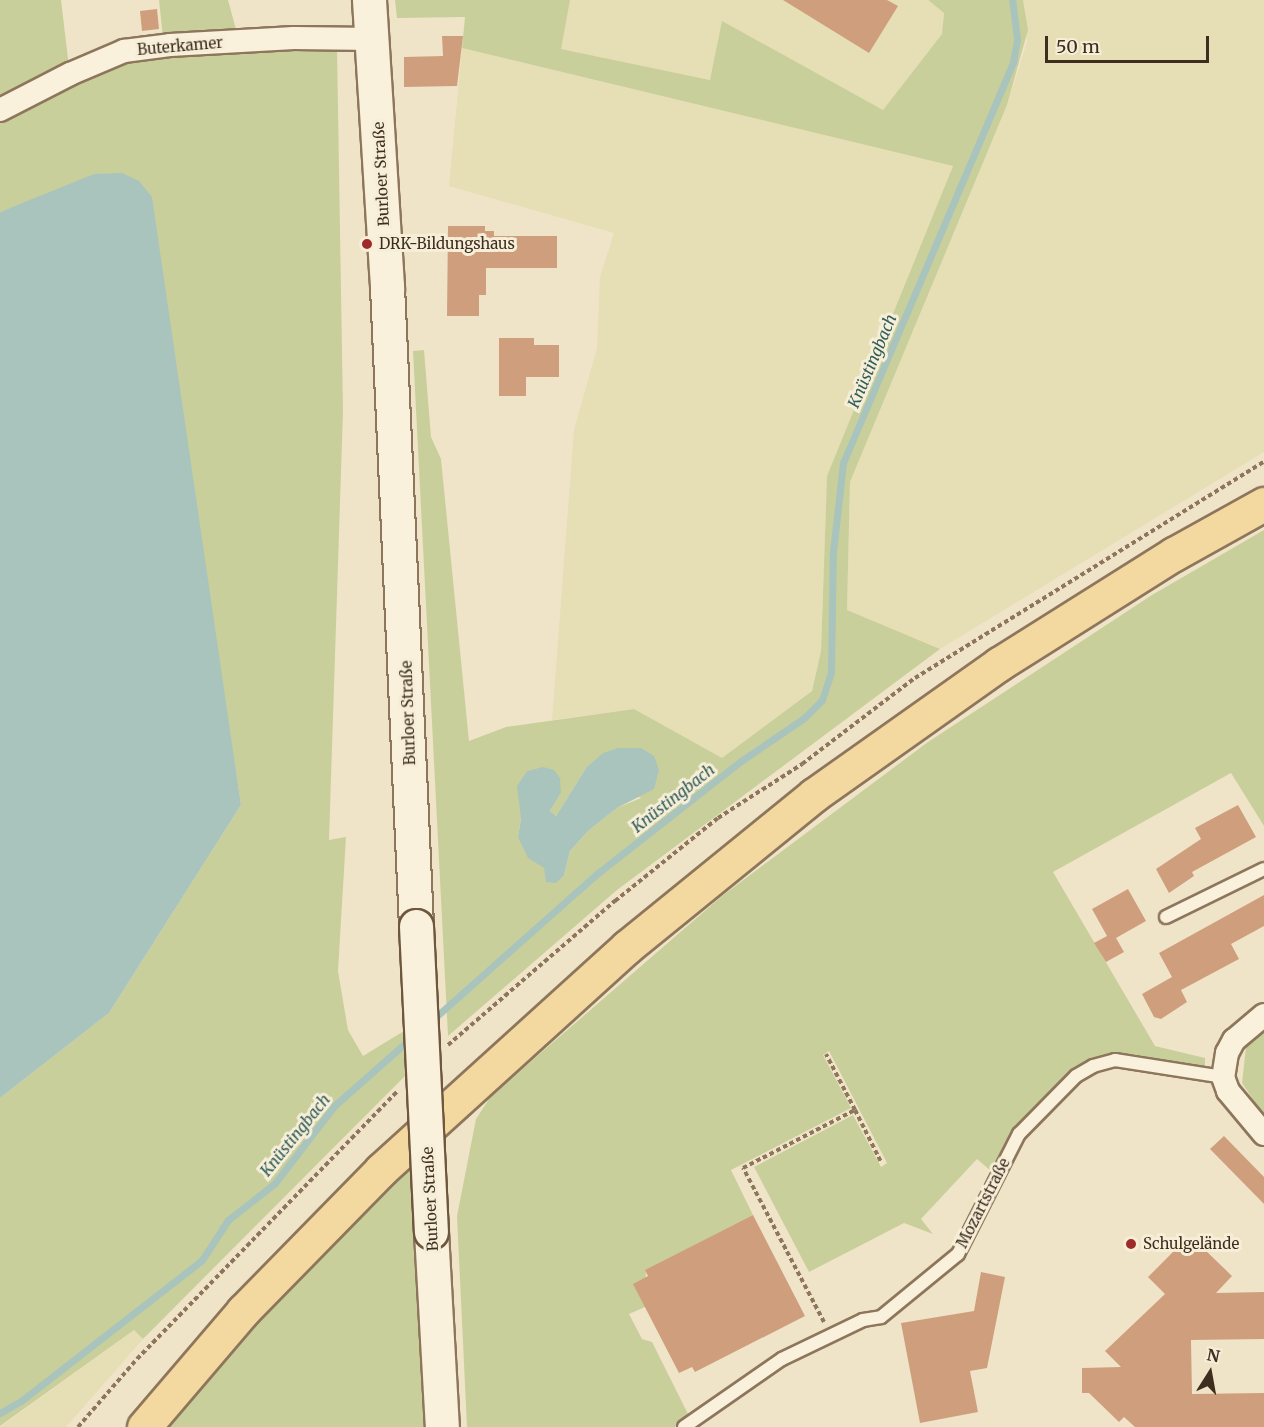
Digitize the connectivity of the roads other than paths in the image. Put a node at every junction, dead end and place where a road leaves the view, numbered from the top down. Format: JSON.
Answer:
{"nodes":[{"id":1,"x":369,"y":0,"type":"edge"},
{"id":2,"x":373,"y":39,"type":"junction"},
{"id":3,"x":0,"y":110,"type":"edge"},
{"id":4,"x":1264,"y":504,"type":"edge"},
{"id":5,"x":1264,"y":869,"type":"edge"},
{"id":6,"x":1166,"y":917,"type":"dead end"},
{"id":7,"x":1264,"y":1014,"type":"edge"},
{"id":8,"x":1223,"y":1077,"type":"junction"},
{"id":9,"x":1264,"y":1134,"type":"edge"},
{"id":10,"x":144,"y":1427,"type":"edge"},
{"id":11,"x":442,"y":1427,"type":"edge"},
{"id":12,"x":684,"y":1427,"type":"edge"}],
"edges":[{"from":1,"to":2,"type":"main road","name":"Burloer Straße"},
{"from":2,"to":3,"type":"street","name":"Buterkamer"},
{"from":2,"to":11,"type":"main road","name":"Burloer Straße","bridge":true},
{"from":4,"to":10,"type":"main road"},
{"from":5,"to":6,"type":"lane"},
{"from":7,"to":8,"type":"street"},
{"from":8,"to":9,"type":"street"},
{"from":8,"to":12,"type":"lane","name":"Mozartstraße"}]}
